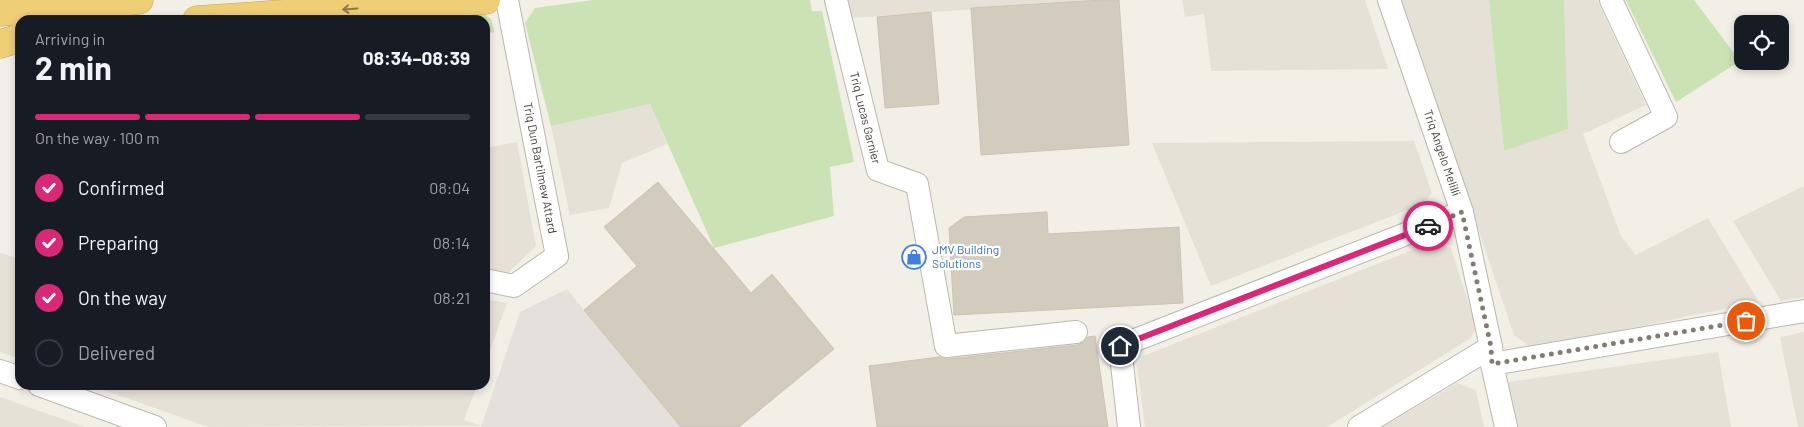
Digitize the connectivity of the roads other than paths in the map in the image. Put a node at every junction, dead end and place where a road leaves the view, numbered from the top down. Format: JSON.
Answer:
{"nodes":[{"id":1,"x":139,"y":0,"type":"edge"},
{"id":2,"x":486,"y":0,"type":"edge"},
{"id":3,"x":507,"y":0,"type":"edge"},
{"id":4,"x":836,"y":0,"type":"edge"},
{"id":5,"x":1389,"y":0,"type":"edge"},
{"id":6,"x":1611,"y":0,"type":"edge"},
{"id":7,"x":7,"y":14,"type":"edge"},
{"id":8,"x":269,"y":15,"type":"edge"},
{"id":9,"x":15,"y":40,"type":"edge"},
{"id":10,"x":0,"y":44,"type":"edge"},
{"id":11,"x":1620,"y":142,"type":"dead end"},
{"id":12,"x":1462,"y":212,"type":"junction"},
{"id":13,"x":490,"y":281,"type":"edge"},
{"id":14,"x":1804,"y":311,"type":"edge"},
{"id":15,"x":1076,"y":332,"type":"dead end"},
{"id":16,"x":1491,"y":356,"type":"junction"},
{"id":17,"x":0,"y":371,"type":"edge"},
{"id":18,"x":15,"y":376,"type":"edge"},
{"id":19,"x":53,"y":390,"type":"edge"},
{"id":20,"x":155,"y":427,"type":"edge"},
{"id":21,"x":1129,"y":427,"type":"edge"},
{"id":22,"x":1360,"y":427,"type":"edge"},
{"id":23,"x":1506,"y":427,"type":"edge"}],
"edges":[{"from":1,"to":7,"type":"highway"},
{"from":2,"to":8,"type":"highway","one_way":true},
{"from":3,"to":13,"type":"street","name":"Triq Dun Bartilmew Attard"},
{"from":4,"to":15,"type":"street","name":"Triq Lucas Garnier"},
{"from":5,"to":12,"type":"street","name":"Triq Angelo Melilli"},
{"from":6,"to":11,"type":"street"},
{"from":9,"to":10,"type":"highway"},
{"from":12,"to":16,"type":"street","name":"Triq Angelo Melilli"},
{"from":12,"to":21,"type":"street"},
{"from":14,"to":16,"type":"street"},
{"from":16,"to":22,"type":"street"},
{"from":16,"to":23,"type":"street","name":"Triq Angelo Melilli"},
{"from":17,"to":18,"type":"street"},
{"from":19,"to":20,"type":"street"}]}
